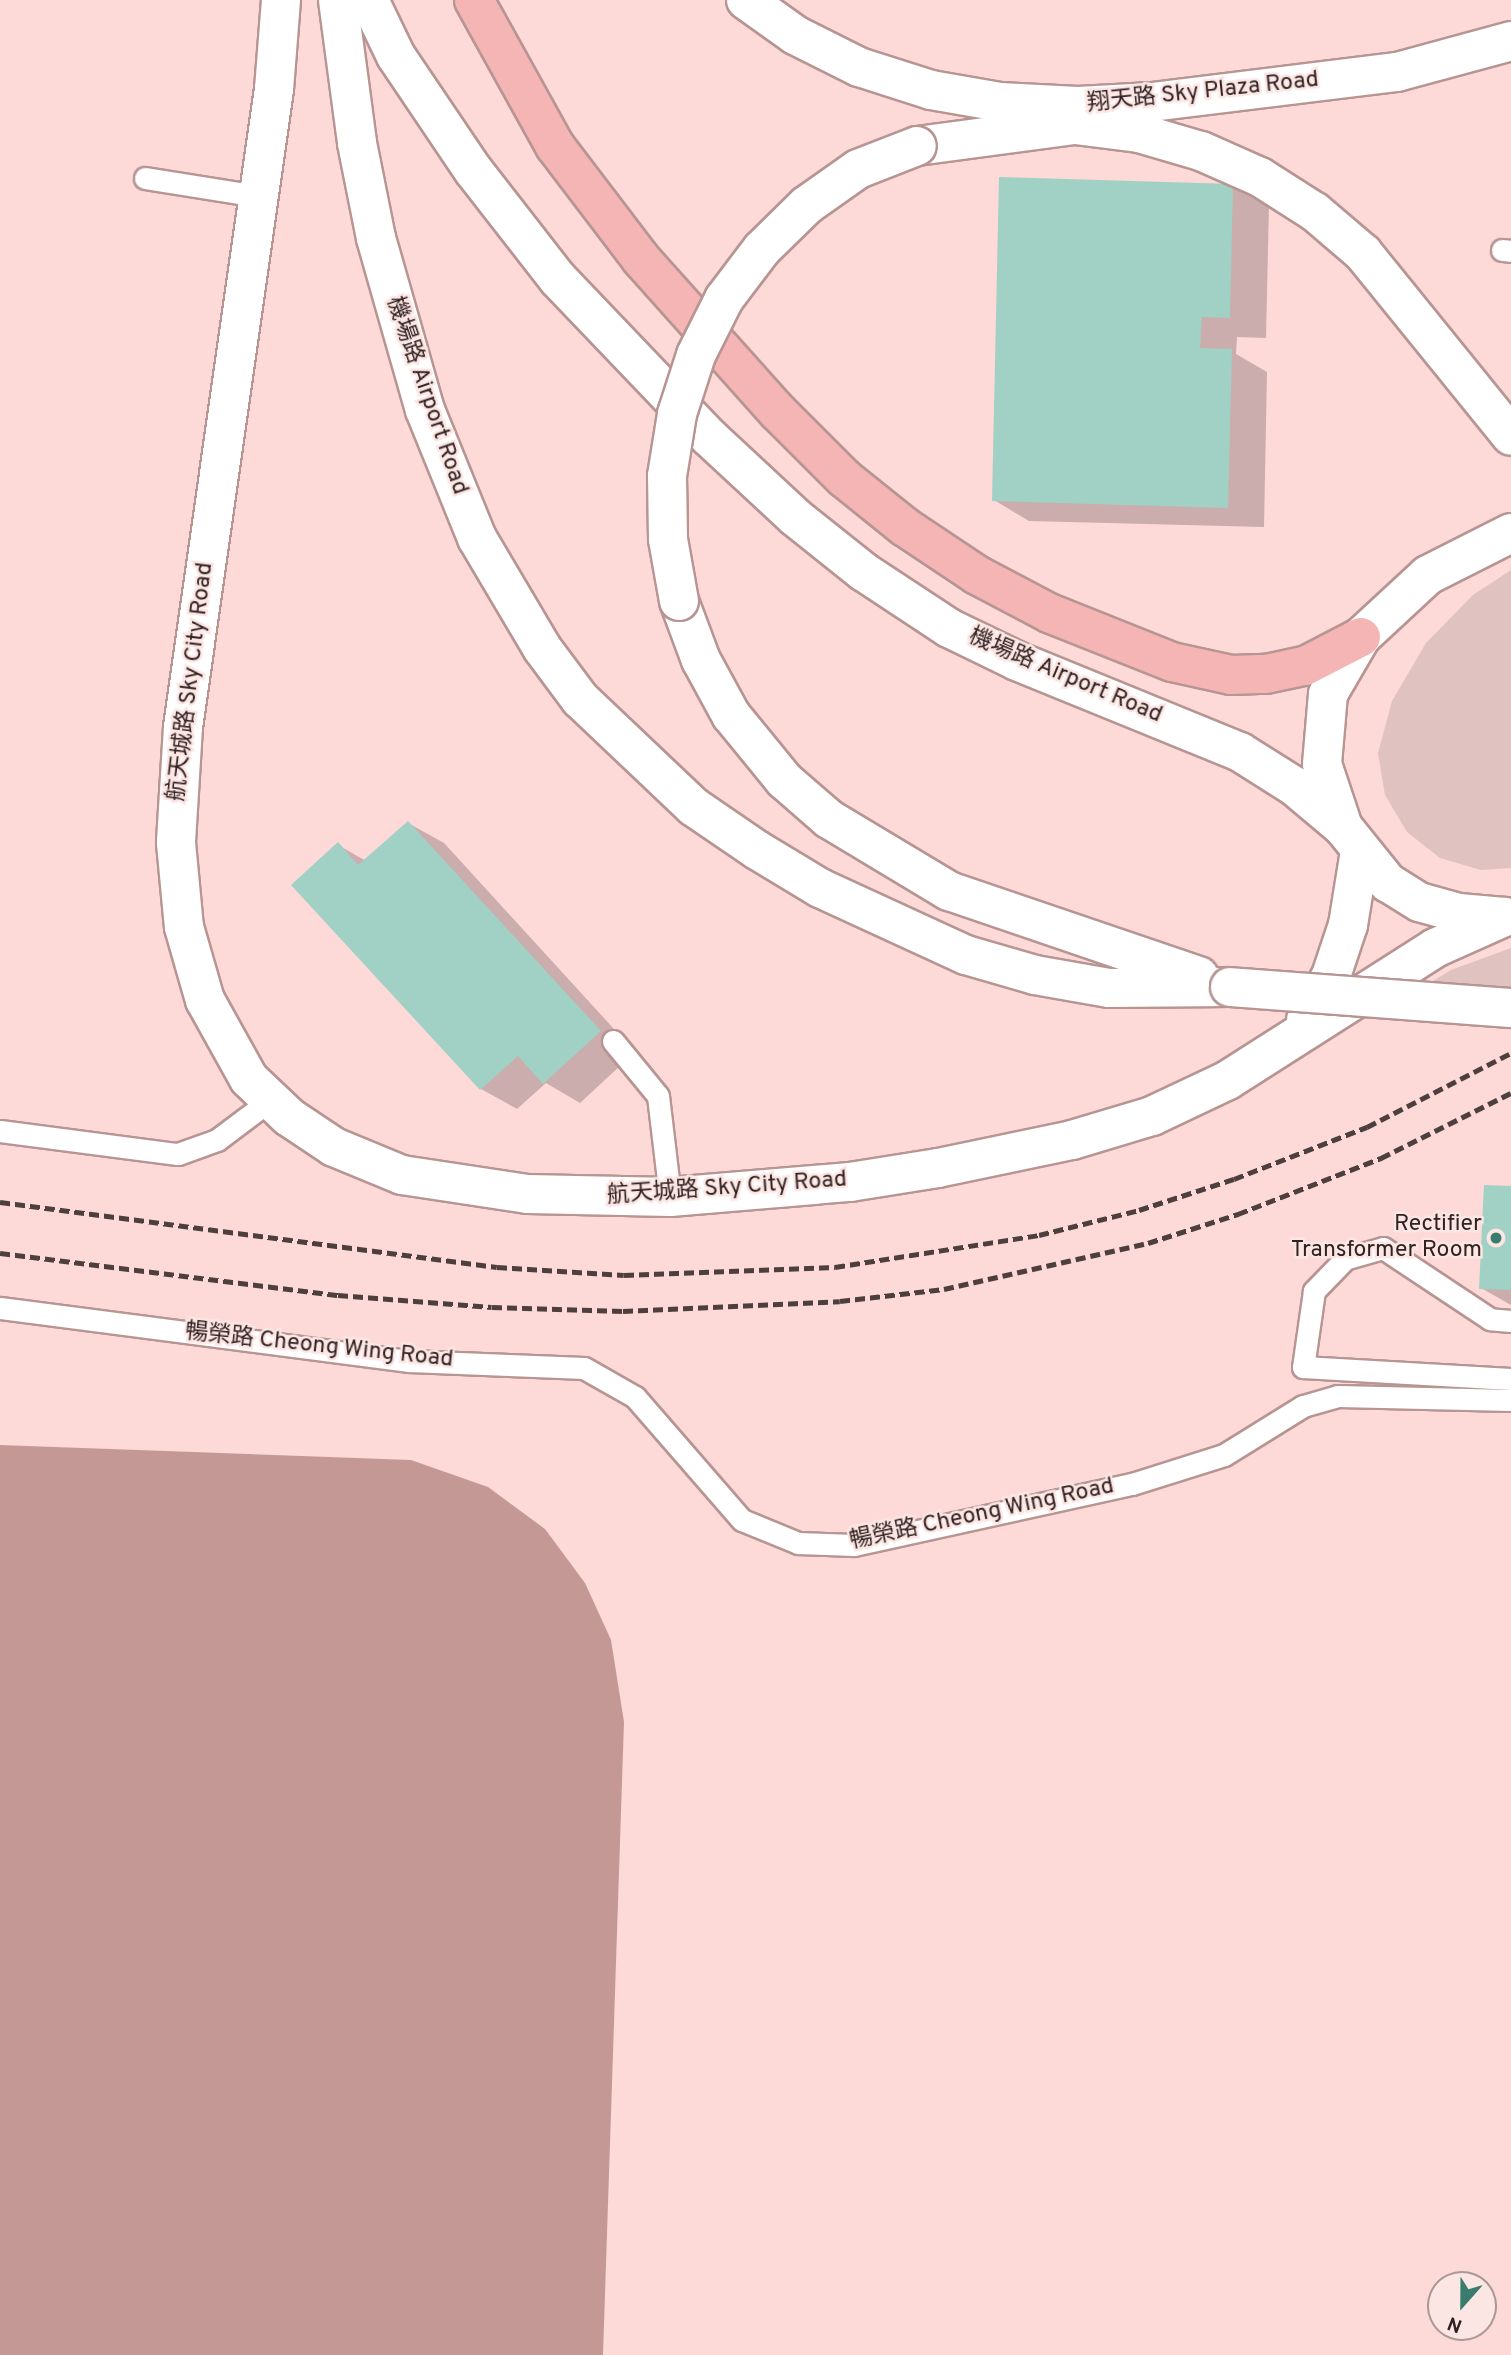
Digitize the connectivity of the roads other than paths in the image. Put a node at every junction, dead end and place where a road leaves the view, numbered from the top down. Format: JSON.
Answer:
{"nodes":[{"id":1,"x":281,"y":0,"type":"edge"},
{"id":2,"x":338,"y":0,"type":"edge"},
{"id":3,"x":369,"y":0,"type":"edge"},
{"id":4,"x":474,"y":0,"type":"edge"},
{"id":5,"x":747,"y":0,"type":"edge"},
{"id":6,"x":1511,"y":41,"type":"edge"},
{"id":7,"x":145,"y":178,"type":"dead end"},
{"id":8,"x":258,"y":196,"type":"junction"},
{"id":9,"x":1471,"y":381,"type":"junction"},
{"id":10,"x":1511,"y":410,"type":"edge"},
{"id":11,"x":1511,"y":436,"type":"edge"},
{"id":12,"x":1511,"y":533,"type":"edge"},
{"id":13,"x":1360,"y":637,"type":"junction"},
{"id":14,"x":1351,"y":839,"type":"junction"},
{"id":15,"x":1508,"y":916,"type":"edge"},
{"id":16,"x":1230,"y":986,"type":"junction"},
{"id":17,"x":1511,"y":1008,"type":"edge"},
{"id":18,"x":1300,"y":1031,"type":"junction"},
{"id":19,"x":613,"y":1041,"type":"dead end"},
{"id":20,"x":270,"y":1100,"type":"junction"},
{"id":21,"x":0,"y":1131,"type":"edge"},
{"id":22,"x":670,"y":1197,"type":"junction"},
{"id":23,"x":0,"y":1308,"type":"edge"},
{"id":24,"x":1511,"y":1321,"type":"edge"},
{"id":25,"x":1511,"y":1379,"type":"edge"},
{"id":26,"x":1511,"y":1401,"type":"edge"}],
"edges":[{"from":1,"to":8,"type":"street","name":"航天城路 Sky City Road"},
{"from":2,"to":16,"type":"street","name":"機場路 Airport Road"},
{"from":3,"to":14,"type":"street","name":"機場路 Airport Road"},
{"from":4,"to":13,"type":"main road"},
{"from":5,"to":6,"type":"street","name":"翔天路 Sky Plaza Road"},
{"from":7,"to":8,"type":"lane"},
{"from":8,"to":20,"type":"street","name":"航天城路 Sky City Road"},
{"from":9,"to":10,"type":"street"},
{"from":9,"to":11,"type":"street"},
{"from":9,"to":16,"type":"street","bridge":true},
{"from":12,"to":13,"type":"street"},
{"from":13,"to":14,"type":"street"},
{"from":14,"to":15,"type":"street"},
{"from":14,"to":18,"type":"street","name":"航天城路 Sky City Road"},
{"from":15,"to":18,"type":"street","name":"航天城路 Sky City Road"},
{"from":16,"to":17,"type":"street","bridge":true},
{"from":18,"to":22,"type":"street","name":"航天城路 Sky City Road"},
{"from":19,"to":22,"type":"lane"},
{"from":20,"to":21,"type":"lane"},
{"from":20,"to":22,"type":"street","name":"航天城路 Sky City Road"},
{"from":23,"to":26,"type":"lane","name":"暢榮路 Cheong Wing Road"},
{"from":24,"to":25,"type":"lane"}]}
